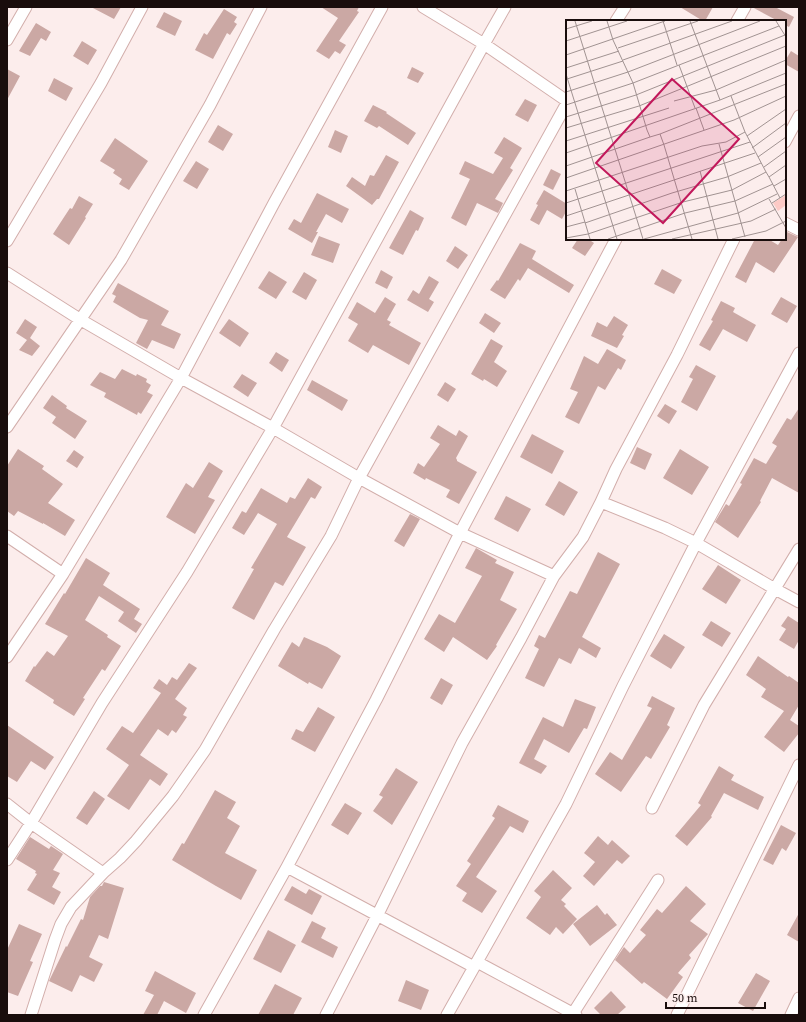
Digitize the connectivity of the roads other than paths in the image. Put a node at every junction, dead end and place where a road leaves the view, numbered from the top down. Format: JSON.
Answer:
{"nodes":[{"id":1,"x":26,"y":7,"type":"edge"},
{"id":2,"x":142,"y":7,"type":"edge"},
{"id":3,"x":261,"y":7,"type":"edge"},
{"id":4,"x":382,"y":7,"type":"edge"},
{"id":5,"x":423,"y":7,"type":"edge"},
{"id":6,"x":505,"y":7,"type":"edge"},
{"id":7,"x":625,"y":7,"type":"edge"},
{"id":8,"x":745,"y":7,"type":"edge"},
{"id":9,"x":617,"y":20,"type":"edge"},
{"id":10,"x":738,"y":20,"type":"edge"},
{"id":11,"x":7,"y":40,"type":"edge"},
{"id":12,"x":484,"y":44,"type":"junction"},
{"id":13,"x":566,"y":101,"type":"edge"},
{"id":14,"x":566,"y":104,"type":"edge"},
{"id":15,"x":799,"y":116,"type":"edge"},
{"id":16,"x":786,"y":140,"type":"edge"},
{"id":17,"x":786,"y":224,"type":"edge"},
{"id":18,"x":799,"y":230,"type":"edge"},
{"id":19,"x":615,"y":240,"type":"edge"},
{"id":20,"x":734,"y":240,"type":"edge"},
{"id":21,"x":7,"y":241,"type":"edge"},
{"id":22,"x":7,"y":273,"type":"edge"},
{"id":23,"x":81,"y":320,"type":"junction"},
{"id":24,"x":799,"y":353,"type":"edge"},
{"id":25,"x":181,"y":378,"type":"junction"},
{"id":26,"x":7,"y":427,"type":"edge"},
{"id":27,"x":273,"y":428,"type":"junction"},
{"id":28,"x":359,"y":478,"type":"junction"},
{"id":29,"x":601,"y":502,"type":"junction"},
{"id":30,"x":460,"y":533,"type":"junction"},
{"id":31,"x":7,"y":536,"type":"edge"},
{"id":32,"x":696,"y":543,"type":"junction"},
{"id":33,"x":799,"y":549,"type":"edge"},
{"id":34,"x":63,"y":574,"type":"junction"},
{"id":35,"x":554,"y":576,"type":"junction"},
{"id":36,"x":775,"y":589,"type":"junction"},
{"id":37,"x":799,"y":602,"type":"edge"},
{"id":38,"x":7,"y":657,"type":"edge"},
{"id":39,"x":799,"y":765,"type":"edge"},
{"id":40,"x":7,"y":804,"type":"edge"},
{"id":41,"x":652,"y":808,"type":"dead end"},
{"id":42,"x":31,"y":824,"type":"junction"},
{"id":43,"x":7,"y":860,"type":"edge"},
{"id":44,"x":287,"y":867,"type":"junction"},
{"id":45,"x":103,"y":872,"type":"junction"},
{"id":46,"x":658,"y":880,"type":"dead end"},
{"id":47,"x":377,"y":916,"type":"junction"},
{"id":48,"x":476,"y":965,"type":"junction"},
{"id":49,"x":799,"y":998,"type":"edge"},
{"id":50,"x":574,"y":1014,"type":"edge"},
{"id":51,"x":31,"y":1015,"type":"edge"},
{"id":52,"x":204,"y":1015,"type":"edge"},
{"id":53,"x":326,"y":1015,"type":"edge"},
{"id":54,"x":447,"y":1015,"type":"edge"},
{"id":55,"x":677,"y":1015,"type":"edge"},
{"id":56,"x":791,"y":1015,"type":"edge"}],
"edges":[{"from":1,"to":11,"type":"street"},
{"from":2,"to":21,"type":"street"},
{"from":3,"to":23,"type":"street"},
{"from":4,"to":25,"type":"street"},
{"from":5,"to":12,"type":"street"},
{"from":6,"to":12,"type":"street"},
{"from":7,"to":9,"type":"street"},
{"from":8,"to":10,"type":"street"},
{"from":12,"to":13,"type":"street"},
{"from":12,"to":27,"type":"street"},
{"from":14,"to":28,"type":"street"},
{"from":15,"to":16,"type":"street"},
{"from":17,"to":18,"type":"street"},
{"from":19,"to":30,"type":"street"},
{"from":20,"to":29,"type":"street"},
{"from":22,"to":23,"type":"street"},
{"from":23,"to":25,"type":"street"},
{"from":23,"to":26,"type":"street"},
{"from":24,"to":32,"type":"street"},
{"from":25,"to":27,"type":"street"},
{"from":25,"to":34,"type":"street"},
{"from":27,"to":28,"type":"street"},
{"from":27,"to":42,"type":"street"},
{"from":28,"to":30,"type":"street"},
{"from":28,"to":45,"type":"street"},
{"from":29,"to":32,"type":"street"},
{"from":29,"to":35,"type":"street"},
{"from":30,"to":35,"type":"street"},
{"from":30,"to":44,"type":"street"},
{"from":31,"to":34,"type":"street"},
{"from":32,"to":36,"type":"street"},
{"from":32,"to":48,"type":"street"},
{"from":33,"to":36,"type":"street"},
{"from":34,"to":38,"type":"street"},
{"from":35,"to":47,"type":"street"},
{"from":36,"to":37,"type":"street"},
{"from":36,"to":41,"type":"street"},
{"from":39,"to":55,"type":"street"},
{"from":40,"to":42,"type":"street"},
{"from":42,"to":43,"type":"street"},
{"from":42,"to":45,"type":"street"},
{"from":44,"to":47,"type":"street"},
{"from":44,"to":52,"type":"street"},
{"from":45,"to":51,"type":"street"},
{"from":46,"to":50,"type":"street"},
{"from":47,"to":48,"type":"street"},
{"from":47,"to":53,"type":"street"},
{"from":48,"to":50,"type":"street"},
{"from":48,"to":54,"type":"street"},
{"from":49,"to":56,"type":"street"}]}
